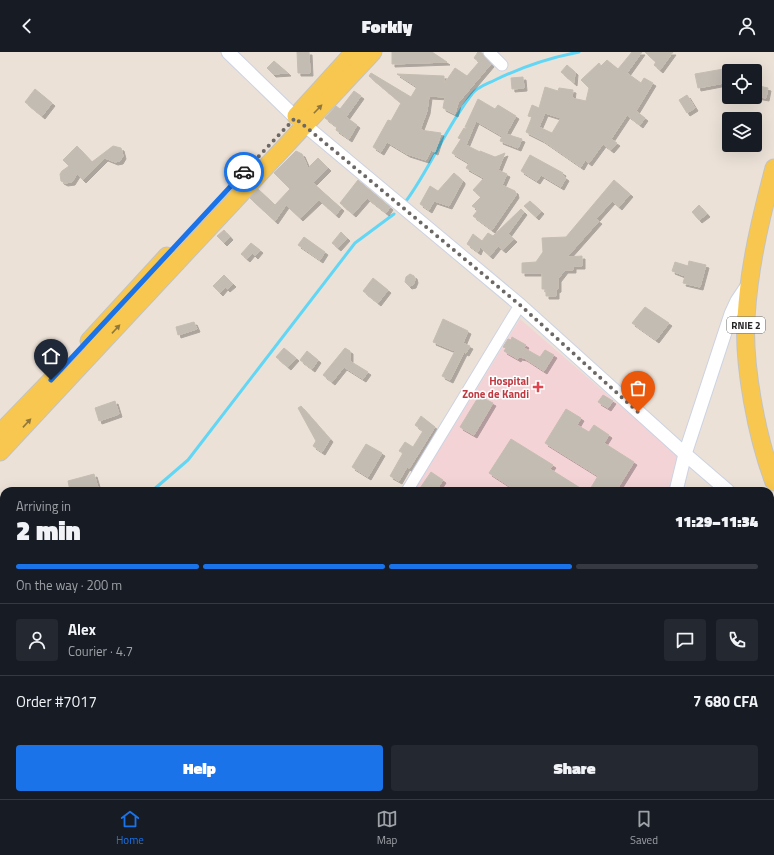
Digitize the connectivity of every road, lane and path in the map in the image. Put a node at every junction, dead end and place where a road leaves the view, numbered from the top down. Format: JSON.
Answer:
{"nodes":[{"id":1,"x":228,"y":52,"type":"edge"},
{"id":2,"x":354,"y":52,"type":"edge"},
{"id":3,"x":373,"y":52,"type":"edge"},
{"id":4,"x":489,"y":52,"type":"edge"},
{"id":5,"x":502,"y":65,"type":"dead end"},
{"id":6,"x":299,"y":121,"type":"junction"},
{"id":7,"x":774,"y":168,"type":"edge"},
{"id":8,"x":749,"y":283,"type":"junction"},
{"id":9,"x":520,"y":305,"type":"junction"},
{"id":10,"x":0,"y":432,"type":"edge"},
{"id":11,"x":0,"y":452,"type":"edge"},
{"id":12,"x":685,"y":454,"type":"junction"},
{"id":13,"x":774,"y":482,"type":"edge"},
{"id":14,"x":409,"y":487,"type":"edge"},
{"id":15,"x":677,"y":487,"type":"edge"},
{"id":16,"x":723,"y":487,"type":"edge"}],
"edges":[{"from":1,"to":6,"type":"street"},
{"from":2,"to":6,"type":"main road"},
{"from":6,"to":3,"type":"main road","one_way":true},
{"from":4,"to":5,"type":"street"},
{"from":6,"to":9,"type":"street"},
{"from":6,"to":10,"type":"main road"},
{"from":11,"to":6,"type":"main road","one_way":true},
{"from":7,"to":8,"type":"main road","number":"RNIE 2"},
{"from":8,"to":12,"type":"street"},
{"from":8,"to":13,"type":"main road","number":"RNIE 2"},
{"from":9,"to":12,"type":"street"},
{"from":9,"to":14,"type":"street"},
{"from":12,"to":15,"type":"street"},
{"from":12,"to":16,"type":"street"}]}
